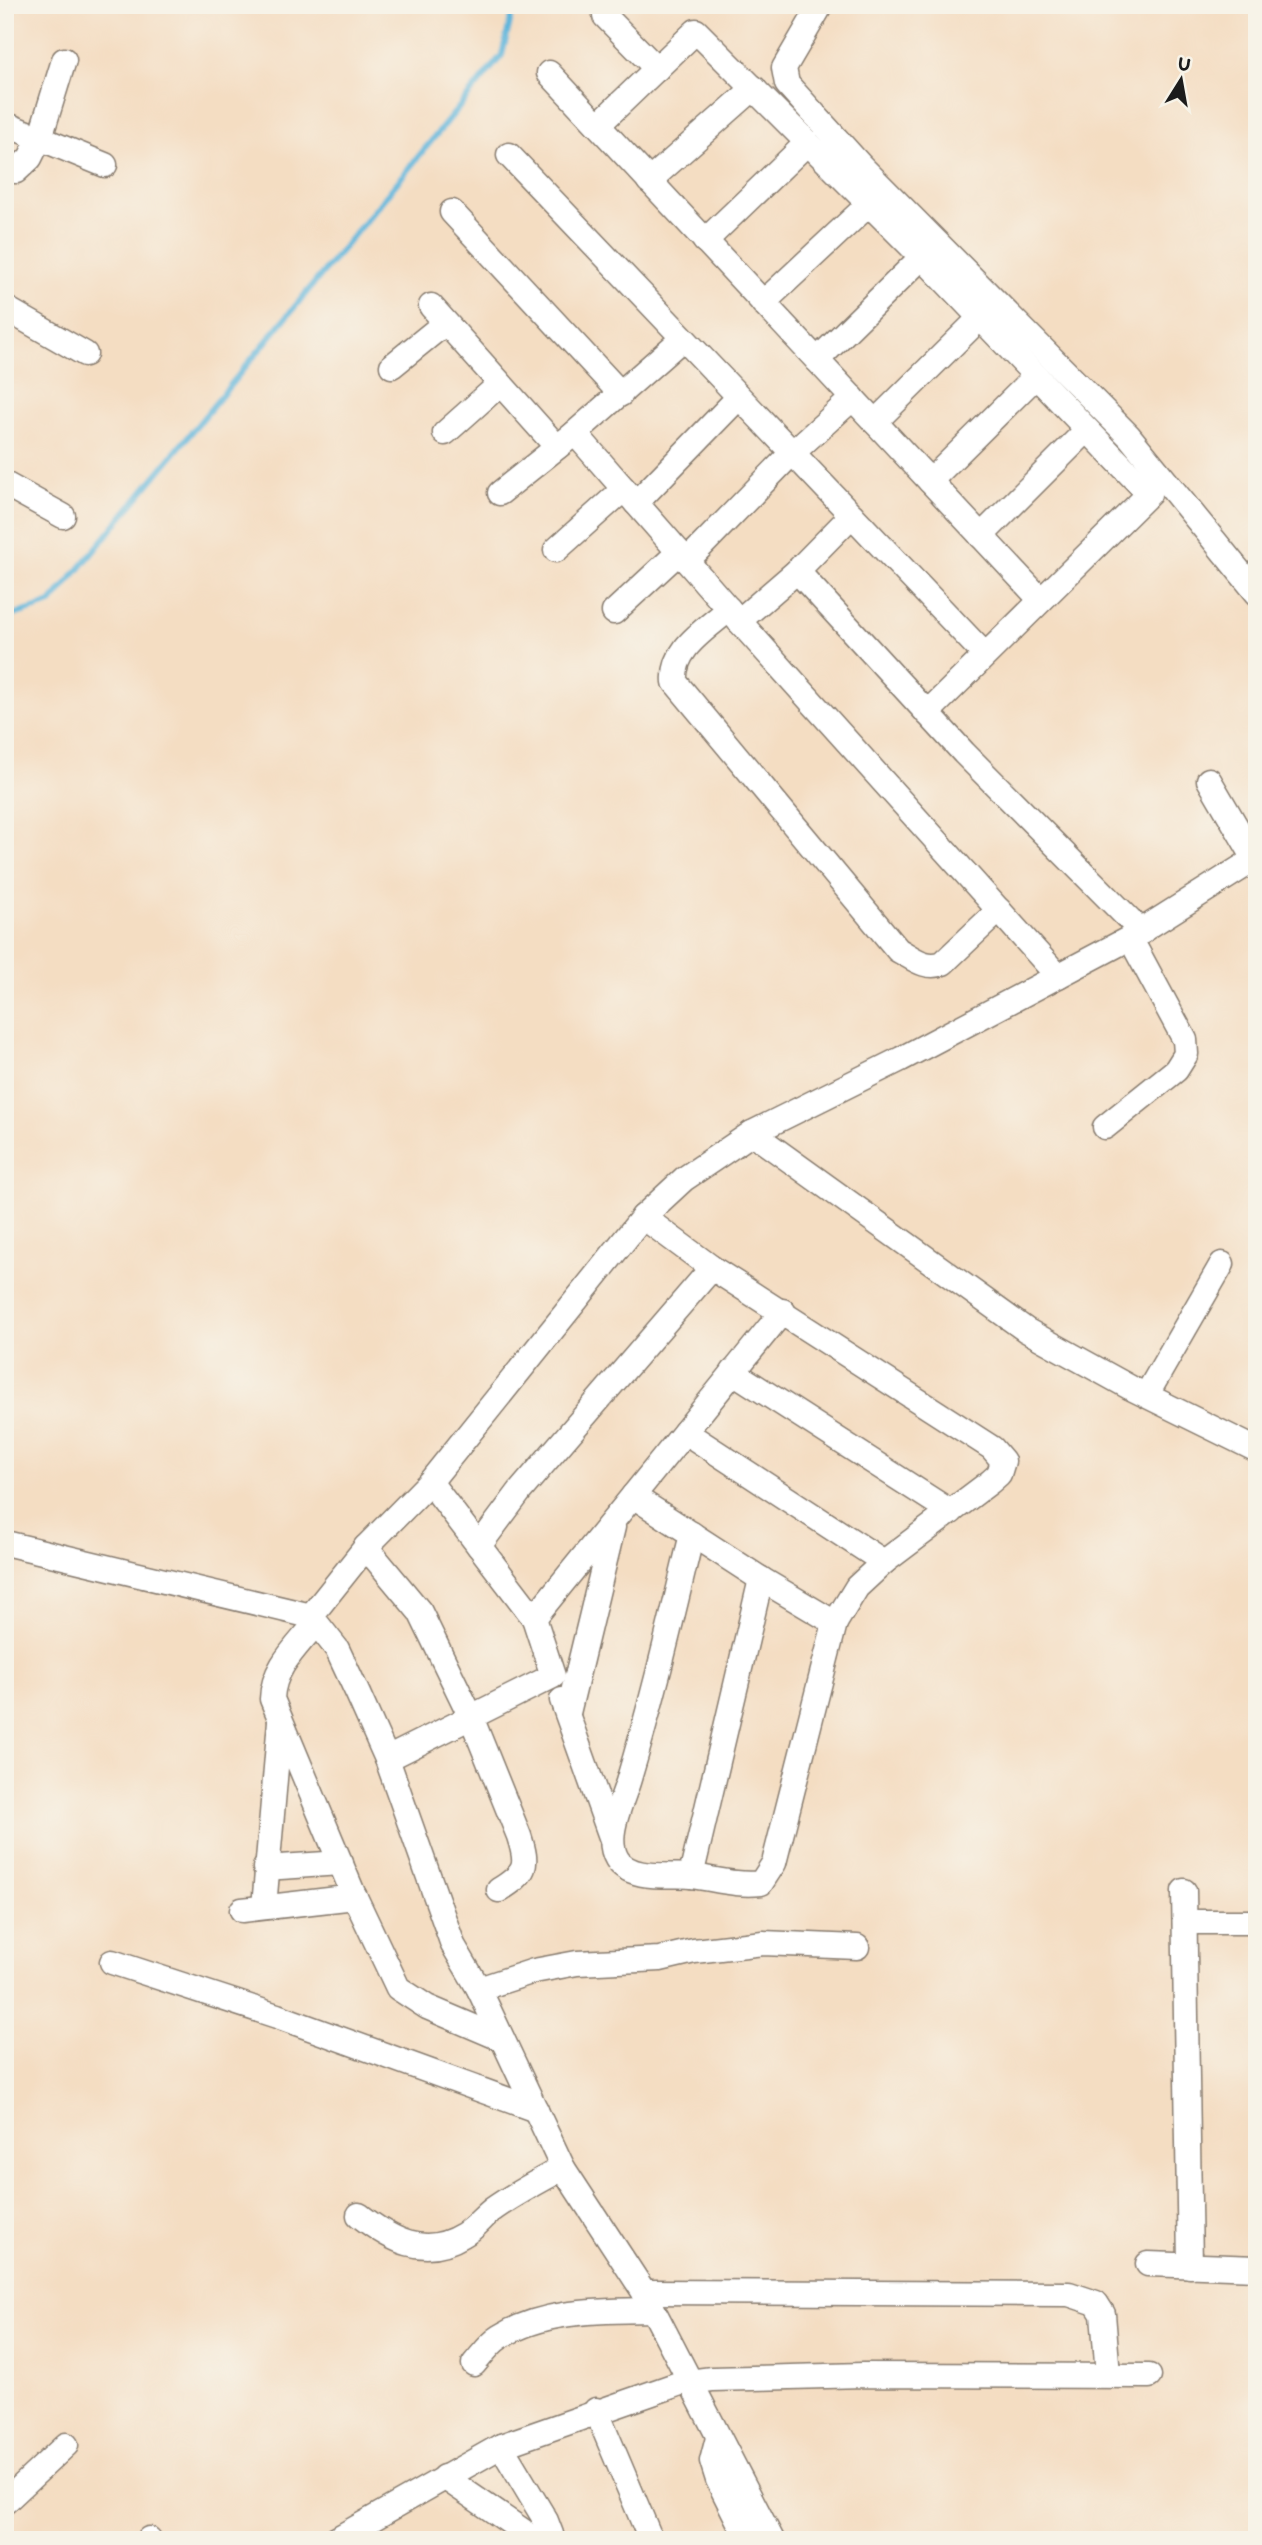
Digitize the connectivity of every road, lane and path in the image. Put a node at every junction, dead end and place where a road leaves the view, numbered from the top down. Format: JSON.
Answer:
{"nodes":[{"id":1,"x":818,"y":10,"type":"dead end"},
{"id":2,"x":605,"y":16,"type":"dead end"},
{"id":3,"x":64,"y":60,"type":"dead end"},
{"id":4,"x":657,"y":69,"type":"junction"},
{"id":5,"x":549,"y":73,"type":"dead end"},
{"id":6,"x":754,"y":88,"type":"junction"},
{"id":7,"x":5,"y":124,"type":"edge"},
{"id":8,"x":598,"y":125,"type":"junction"},
{"id":9,"x":40,"y":138,"type":"junction"},
{"id":10,"x":807,"y":143,"type":"junction"},
{"id":11,"x":509,"y":155,"type":"dead end"},
{"id":12,"x":105,"y":165,"type":"dead end"},
{"id":13,"x":5,"y":170,"type":"edge"},
{"id":14,"x":649,"y":181,"type":"junction"},
{"id":15,"x":870,"y":203,"type":"junction"},
{"id":16,"x":452,"y":212,"type":"dead end"},
{"id":17,"x":705,"y":240,"type":"junction"},
{"id":18,"x":922,"y":257,"type":"junction"},
{"id":19,"x":764,"y":303,"type":"junction"},
{"id":20,"x":5,"y":309,"type":"edge"},
{"id":21,"x":979,"y":319,"type":"junction"},
{"id":22,"x":682,"y":339,"type":"junction"},
{"id":23,"x":85,"y":354,"type":"dead end"},
{"id":24,"x":817,"y":360,"type":"junction"},
{"id":25,"x":392,"y":366,"type":"dead end"},
{"id":26,"x":1036,"y":376,"type":"junction"},
{"id":27,"x":500,"y":384,"type":"junction"},
{"id":28,"x":621,"y":394,"type":"junction"},
{"id":29,"x":738,"y":398,"type":"junction"},
{"id":30,"x":853,"y":398,"type":"junction"},
{"id":31,"x":875,"y":422,"type":"junction"},
{"id":32,"x":1087,"y":430,"type":"junction"},
{"id":33,"x":445,"y":433,"type":"dead end"},
{"id":34,"x":566,"y":440,"type":"junction"},
{"id":35,"x":791,"y":454,"type":"junction"},
{"id":36,"x":930,"y":481,"type":"junction"},
{"id":37,"x":5,"y":484,"type":"edge"},
{"id":38,"x":500,"y":493,"type":"dead end"},
{"id":39,"x":630,"y":496,"type":"junction"},
{"id":40,"x":852,"y":515,"type":"junction"},
{"id":41,"x":63,"y":516,"type":"dead end"},
{"id":42,"x":981,"y":536,"type":"junction"},
{"id":43,"x":556,"y":550,"type":"dead end"},
{"id":44,"x":683,"y":556,"type":"junction"},
{"id":45,"x":797,"y":571,"type":"junction"},
{"id":46,"x":1257,"y":593,"type":"edge"},
{"id":47,"x":1041,"y":600,"type":"junction"},
{"id":48,"x":614,"y":612,"type":"dead end"},
{"id":49,"x":734,"y":615,"type":"junction"},
{"id":50,"x":985,"y":655,"type":"junction"},
{"id":51,"x":927,"y":713,"type":"junction"},
{"id":52,"x":1209,"y":780,"type":"dead end"},
{"id":53,"x":999,"y":910,"type":"junction"},
{"id":54,"x":1135,"y":935,"type":"junction"},
{"id":55,"x":1058,"y":976,"type":"junction"},
{"id":56,"x":1105,"y":1127,"type":"dead end"},
{"id":57,"x":752,"y":1133,"type":"junction"},
{"id":58,"x":643,"y":1217,"type":"junction"},
{"id":59,"x":1222,"y":1264,"type":"dead end"},
{"id":60,"x":712,"y":1268,"type":"junction"},
{"id":61,"x":783,"y":1311,"type":"junction"},
{"id":62,"x":733,"y":1371,"type":"junction"},
{"id":63,"x":1147,"y":1394,"type":"junction"},
{"id":64,"x":685,"y":1432,"type":"junction"},
{"id":65,"x":1257,"y":1450,"type":"edge"},
{"id":66,"x":430,"y":1482,"type":"junction"},
{"id":67,"x":633,"y":1496,"type":"junction"},
{"id":68,"x":951,"y":1511,"type":"junction"},
{"id":69,"x":614,"y":1519,"type":"junction"},
{"id":70,"x":692,"y":1534,"type":"junction"},
{"id":71,"x":5,"y":1544,"type":"edge"},
{"id":72,"x":479,"y":1546,"type":"junction"},
{"id":73,"x":366,"y":1547,"type":"junction"},
{"id":74,"x":884,"y":1562,"type":"junction"},
{"id":75,"x":761,"y":1580,"type":"junction"},
{"id":76,"x":534,"y":1618,"type":"junction"},
{"id":77,"x":314,"y":1619,"type":"junction"},
{"id":78,"x":835,"y":1623,"type":"junction"},
{"id":79,"x":554,"y":1676,"type":"junction"},
{"id":80,"x":568,"y":1713,"type":"junction"},
{"id":81,"x":280,"y":1717,"type":"junction"},
{"id":82,"x":471,"y":1717,"type":"junction"},
{"id":83,"x":387,"y":1759,"type":"junction"},
{"id":84,"x":611,"y":1838,"type":"junction"},
{"id":85,"x":341,"y":1863,"type":"junction"},
{"id":86,"x":265,"y":1868,"type":"junction"},
{"id":87,"x":691,"y":1876,"type":"junction"},
{"id":88,"x":499,"y":1890,"type":"dead end"},
{"id":89,"x":1184,"y":1891,"type":"dead end"},
{"id":90,"x":355,"y":1897,"type":"junction"},
{"id":91,"x":1185,"y":1922,"type":"junction"},
{"id":92,"x":1257,"y":1922,"type":"edge"},
{"id":93,"x":857,"y":1947,"type":"dead end"},
{"id":94,"x":112,"y":1962,"type":"dead end"},
{"id":95,"x":479,"y":1989,"type":"junction"},
{"id":96,"x":502,"y":2039,"type":"junction"},
{"id":97,"x":536,"y":2110,"type":"junction"},
{"id":98,"x":563,"y":2168,"type":"junction"},
{"id":99,"x":359,"y":2215,"type":"dead end"},
{"id":100,"x":1148,"y":2264,"type":"dead end"},
{"id":101,"x":1190,"y":2266,"type":"junction"},
{"id":102,"x":1257,"y":2268,"type":"edge"},
{"id":103,"x":649,"y":2301,"type":"junction"},
{"id":104,"x":474,"y":2364,"type":"dead end"},
{"id":105,"x":1108,"y":2375,"type":"junction"},
{"id":106,"x":1149,"y":2376,"type":"dead end"},
{"id":107,"x":693,"y":2382,"type":"junction"},
{"id":108,"x":596,"y":2410,"type":"junction"},
{"id":109,"x":718,"y":2438,"type":"junction"},
{"id":110,"x":66,"y":2445,"type":"dead end"},
{"id":111,"x":501,"y":2446,"type":"junction"},
{"id":112,"x":443,"y":2477,"type":"junction"},
{"id":113,"x":5,"y":2502,"type":"edge"},
{"id":114,"x":368,"y":2532,"type":"edge"},
{"id":115,"x":335,"y":2540,"type":"edge"},
{"id":116,"x":536,"y":2540,"type":"edge"},
{"id":117,"x":550,"y":2540,"type":"edge"},
{"id":118,"x":650,"y":2540,"type":"edge"},
{"id":119,"x":748,"y":2540,"type":"edge"},
{"id":120,"x":772,"y":2540,"type":"edge"}],
"edges":[{"from":1,"to":46,"type":"street"},
{"from":2,"to":4,"type":"street"},
{"from":3,"to":9,"type":"street"},
{"from":4,"to":6,"type":"street"},
{"from":4,"to":8,"type":"street"},
{"from":5,"to":8,"type":"street"},
{"from":6,"to":10,"type":"street"},
{"from":6,"to":14,"type":"street"},
{"from":7,"to":9,"type":"street"},
{"from":8,"to":14,"type":"street"},
{"from":9,"to":12,"type":"street"},
{"from":9,"to":13,"type":"street"},
{"from":10,"to":15,"type":"street"},
{"from":10,"to":17,"type":"street"},
{"from":11,"to":22,"type":"street"},
{"from":14,"to":17,"type":"street"},
{"from":15,"to":18,"type":"street"},
{"from":15,"to":19,"type":"street"},
{"from":16,"to":28,"type":"street"},
{"from":17,"to":19,"type":"street"},
{"from":18,"to":21,"type":"street"},
{"from":18,"to":24,"type":"street"},
{"from":19,"to":24,"type":"street"},
{"from":20,"to":23,"type":"street"},
{"from":21,"to":26,"type":"street"},
{"from":21,"to":31,"type":"street"},
{"from":22,"to":28,"type":"street"},
{"from":22,"to":29,"type":"street"},
{"from":24,"to":30,"type":"street"},
{"from":25,"to":27,"type":"street"},
{"from":26,"to":32,"type":"street"},
{"from":26,"to":36,"type":"street"},
{"from":27,"to":33,"type":"street"},
{"from":27,"to":34,"type":"street"},
{"from":28,"to":34,"type":"street"},
{"from":29,"to":35,"type":"street"},
{"from":29,"to":39,"type":"street"},
{"from":30,"to":31,"type":"street"},
{"from":30,"to":35,"type":"street"},
{"from":31,"to":36,"type":"street"},
{"from":32,"to":42,"type":"street"},
{"from":32,"to":47,"type":"street"},
{"from":34,"to":38,"type":"street"},
{"from":34,"to":39,"type":"street"},
{"from":35,"to":40,"type":"street"},
{"from":35,"to":44,"type":"street"},
{"from":36,"to":42,"type":"street"},
{"from":37,"to":41,"type":"street"},
{"from":39,"to":43,"type":"street"},
{"from":39,"to":44,"type":"street"},
{"from":40,"to":45,"type":"street"},
{"from":40,"to":50,"type":"street"},
{"from":42,"to":47,"type":"street"},
{"from":44,"to":48,"type":"street"},
{"from":44,"to":49,"type":"street"},
{"from":45,"to":49,"type":"street"},
{"from":45,"to":51,"type":"street"},
{"from":47,"to":50,"type":"street"},
{"from":49,"to":53,"type":"street"},
{"from":49,"to":53,"type":"street"},
{"from":50,"to":51,"type":"street"},
{"from":51,"to":54,"type":"street"},
{"from":52,"to":54,"type":"street"},
{"from":53,"to":55,"type":"street"},
{"from":54,"to":55,"type":"street"},
{"from":54,"to":56,"type":"street"},
{"from":55,"to":57,"type":"street"},
{"from":57,"to":58,"type":"street"},
{"from":57,"to":63,"type":"street"},
{"from":58,"to":60,"type":"street"},
{"from":58,"to":66,"type":"street"},
{"from":59,"to":63,"type":"street"},
{"from":60,"to":61,"type":"street"},
{"from":60,"to":72,"type":"street"},
{"from":61,"to":62,"type":"street"},
{"from":61,"to":68,"type":"street"},
{"from":62,"to":64,"type":"street"},
{"from":62,"to":68,"type":"street"},
{"from":63,"to":65,"type":"street"},
{"from":64,"to":67,"type":"street"},
{"from":64,"to":74,"type":"street"},
{"from":66,"to":72,"type":"street"},
{"from":66,"to":73,"type":"street"},
{"from":67,"to":69,"type":"street"},
{"from":67,"to":70,"type":"street"},
{"from":68,"to":74,"type":"street"},
{"from":69,"to":76,"type":"street"},
{"from":69,"to":80,"type":"street"},
{"from":70,"to":75,"type":"street"},
{"from":70,"to":84,"type":"street"},
{"from":71,"to":77,"type":"street"},
{"from":72,"to":76,"type":"street"},
{"from":73,"to":77,"type":"street"},
{"from":73,"to":82,"type":"street"},
{"from":74,"to":78,"type":"street"},
{"from":75,"to":78,"type":"street"},
{"from":75,"to":87,"type":"street"},
{"from":76,"to":79,"type":"street"},
{"from":77,"to":81,"type":"street"},
{"from":77,"to":83,"type":"street"},
{"from":78,"to":87,"type":"street"},
{"from":79,"to":80,"type":"street"},
{"from":79,"to":82,"type":"street"},
{"from":80,"to":84,"type":"street"},
{"from":81,"to":85,"type":"street"},
{"from":81,"to":86,"type":"street"},
{"from":82,"to":83,"type":"street"},
{"from":82,"to":88,"type":"street"},
{"from":83,"to":95,"type":"street"},
{"from":84,"to":87,"type":"street"},
{"from":85,"to":86,"type":"street"},
{"from":85,"to":90,"type":"street"},
{"from":86,"to":90,"type":"street"},
{"from":89,"to":91,"type":"street"},
{"from":90,"to":96,"type":"street"},
{"from":91,"to":92,"type":"street"},
{"from":91,"to":101,"type":"street"},
{"from":93,"to":95,"type":"street"},
{"from":94,"to":97,"type":"street"},
{"from":95,"to":96,"type":"street"},
{"from":96,"to":97,"type":"street"},
{"from":97,"to":98,"type":"street"},
{"from":98,"to":99,"type":"street"},
{"from":98,"to":103,"type":"street"},
{"from":100,"to":101,"type":"street"},
{"from":101,"to":102,"type":"street"},
{"from":103,"to":104,"type":"street"},
{"from":103,"to":105,"type":"street"},
{"from":103,"to":107,"type":"street"},
{"from":105,"to":106,"type":"street"},
{"from":105,"to":107,"type":"street"},
{"from":107,"to":108,"type":"street"},
{"from":107,"to":109,"type":"street"},
{"from":108,"to":111,"type":"street"},
{"from":108,"to":118,"type":"street"},
{"from":109,"to":119,"type":"street"},
{"from":109,"to":120,"type":"street"},
{"from":110,"to":113,"type":"street"},
{"from":111,"to":112,"type":"street"},
{"from":111,"to":117,"type":"street"},
{"from":112,"to":114,"type":"street"},
{"from":112,"to":116,"type":"street"},
{"from":114,"to":115,"type":"street"}]}
